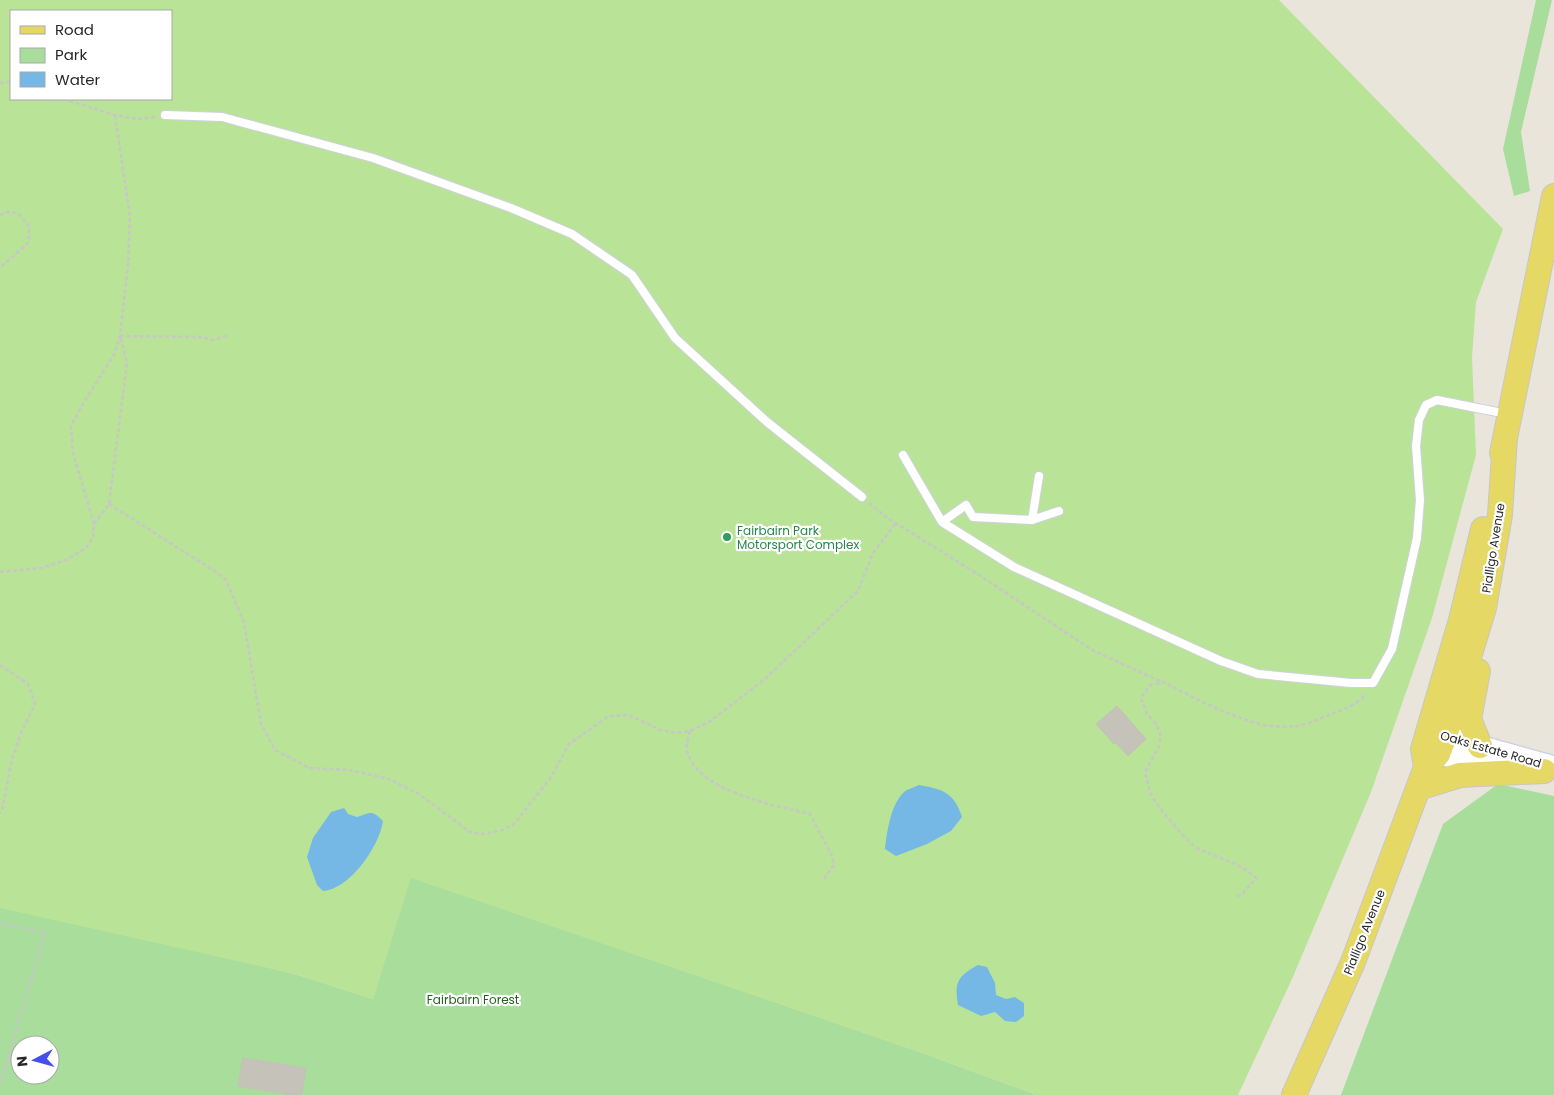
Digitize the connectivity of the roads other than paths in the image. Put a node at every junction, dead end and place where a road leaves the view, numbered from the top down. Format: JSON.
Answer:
{"nodes":[{"id":1,"x":165,"y":116,"type":"road end"},
{"id":2,"x":1554,"y":196,"type":"edge"},
{"id":3,"x":1508,"y":426,"type":"junction"},
{"id":4,"x":903,"y":455,"type":"dead end"},
{"id":5,"x":1038,"y":476,"type":"dead end"},
{"id":6,"x":862,"y":497,"type":"road end"},
{"id":7,"x":1060,"y":511,"type":"dead end"},
{"id":8,"x":1032,"y":520,"type":"junction"},
{"id":9,"x":942,"y":522,"type":"junction"},
{"id":10,"x":1484,"y":608,"type":"junction"},
{"id":11,"x":1480,"y":746,"type":"junction"},
{"id":12,"x":1430,"y":754,"type":"junction"},
{"id":13,"x":1551,"y":769,"type":"edge"},
{"id":14,"x":1294,"y":1095,"type":"edge"}],
"edges":[{"from":1,"to":6,"type":"lane"},
{"from":2,"to":3,"type":"main road","name":"Pialligo Avenue"},
{"from":3,"to":9,"type":"lane"},
{"from":3,"to":10,"type":"main road","name":"Pialligo Avenue"},
{"from":3,"to":12,"type":"main road","name":"Pialligo Avenue"},
{"from":4,"to":9,"type":"lane"},
{"from":5,"to":8,"type":"lane"},
{"from":7,"to":8,"type":"lane"},
{"from":8,"to":9,"type":"lane"},
{"from":10,"to":11,"type":"main road"},
{"from":10,"to":12,"type":"main road","name":"Pialligo Avenue"},
{"from":11,"to":12,"type":"main road","name":"Oaks Estate Road"},
{"from":11,"to":13,"type":"main road","name":"Oaks Estate Road"},
{"from":12,"to":13,"type":"main road","name":"Oaks Estate Road"},
{"from":12,"to":13,"type":"main road"},
{"from":12,"to":14,"type":"main road","name":"Pialligo Avenue"}]}
